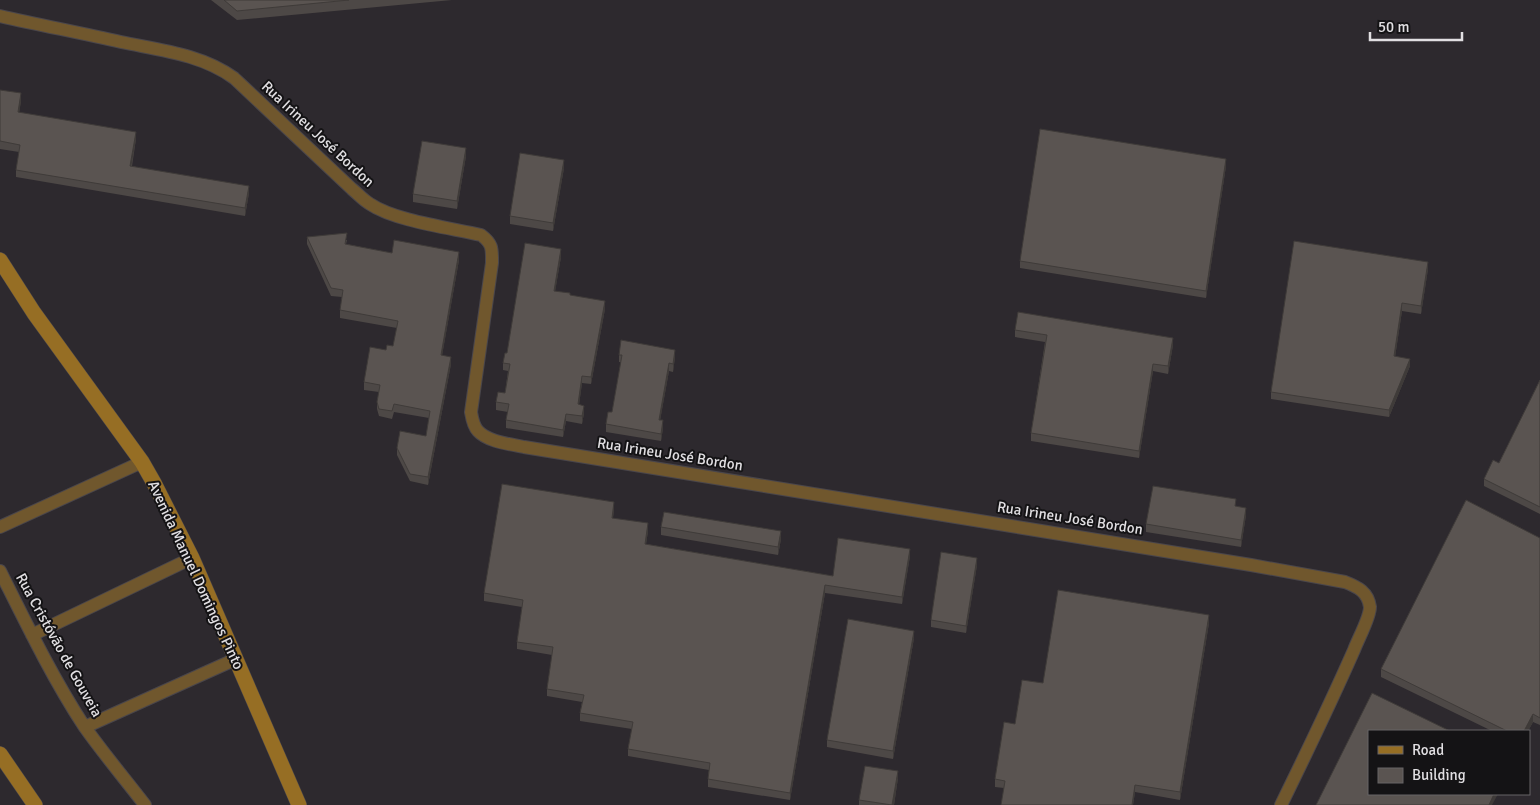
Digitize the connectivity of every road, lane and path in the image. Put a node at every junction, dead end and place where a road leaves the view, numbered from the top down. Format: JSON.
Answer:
{"nodes":[{"id":1,"x":0,"y":16,"type":"edge"},
{"id":2,"x":0,"y":260,"type":"edge"},
{"id":3,"x":142,"y":462,"type":"junction"},
{"id":4,"x":0,"y":527,"type":"edge"},
{"id":5,"x":192,"y":558,"type":"junction"},
{"id":6,"x":0,"y":571,"type":"edge"},
{"id":7,"x":32,"y":635,"type":"junction"},
{"id":8,"x":236,"y":659,"type":"junction"},
{"id":9,"x":85,"y":727,"type":"junction"},
{"id":10,"x":0,"y":754,"type":"edge"},
{"id":11,"x":35,"y":805,"type":"edge"},
{"id":12,"x":146,"y":805,"type":"edge"},
{"id":13,"x":299,"y":805,"type":"edge"},
{"id":14,"x":1281,"y":805,"type":"edge"}],
"edges":[{"from":1,"to":14,"type":"street","name":"Rua Irineu José Bordon"},
{"from":2,"to":3,"type":"street","name":"Avenida Manuel Domingos Pinto"},
{"from":3,"to":4,"type":"street"},
{"from":3,"to":5,"type":"street","name":"Avenida Manuel Domingos Pinto"},
{"from":5,"to":7,"type":"street"},
{"from":5,"to":8,"type":"street","name":"Avenida Manuel Domingos Pinto"},
{"from":6,"to":7,"type":"street","name":"Rua Cristóvão de Gouveia"},
{"from":7,"to":9,"type":"street","name":"Rua Cristóvão de Gouveia"},
{"from":8,"to":9,"type":"street"},
{"from":8,"to":13,"type":"street","name":"Avenida Manuel Domingos Pinto"},
{"from":9,"to":12,"type":"street","name":"Rua Cristóvão de Gouveia"},
{"from":10,"to":11,"type":"street"}]}
